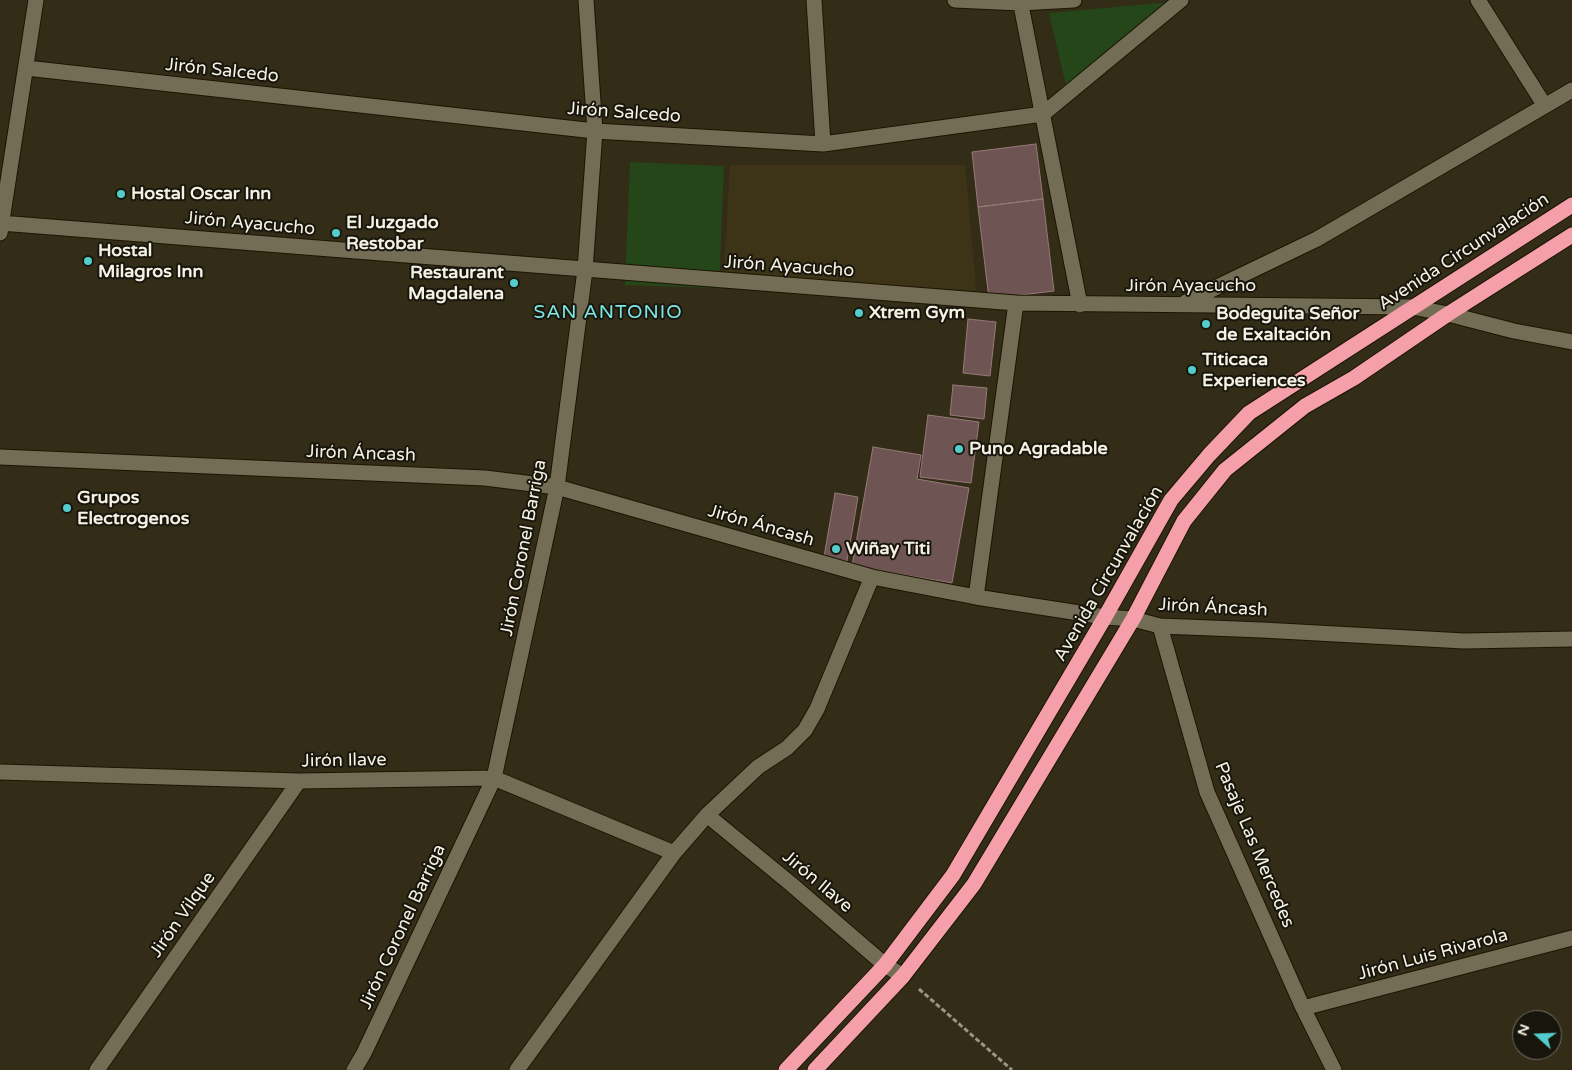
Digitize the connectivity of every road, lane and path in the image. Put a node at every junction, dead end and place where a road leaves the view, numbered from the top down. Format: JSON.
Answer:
{"nodes":[{"id":1,"x":36,"y":0,"type":"edge"},
{"id":2,"x":586,"y":0,"type":"edge"},
{"id":3,"x":814,"y":0,"type":"edge"},
{"id":4,"x":955,"y":0,"type":"edge"},
{"id":5,"x":1074,"y":0,"type":"edge"},
{"id":6,"x":1181,"y":0,"type":"edge"},
{"id":7,"x":1478,"y":0,"type":"edge"},
{"id":8,"x":1020,"y":2,"type":"edge"},
{"id":9,"x":26,"y":68,"type":"junction"},
{"id":10,"x":1572,"y":90,"type":"edge"},
{"id":11,"x":1545,"y":106,"type":"junction"},
{"id":12,"x":1043,"y":114,"type":"junction"},
{"id":13,"x":595,"y":131,"type":"junction"},
{"id":14,"x":822,"y":144,"type":"junction"},
{"id":15,"x":1572,"y":205,"type":"edge"},
{"id":16,"x":1,"y":226,"type":"edge"},
{"id":17,"x":1572,"y":235,"type":"edge"},
{"id":18,"x":585,"y":270,"type":"junction"},
{"id":19,"x":1016,"y":304,"type":"junction"},
{"id":20,"x":1080,"y":304,"type":"junction"},
{"id":21,"x":1182,"y":304,"type":"junction"},
{"id":22,"x":1412,"y":307,"type":"junction"},
{"id":23,"x":1448,"y":314,"type":"junction"},
{"id":24,"x":1572,"y":342,"type":"edge"},
{"id":25,"x":0,"y":457,"type":"edge"},
{"id":26,"x":557,"y":487,"type":"junction"},
{"id":27,"x":872,"y":577,"type":"junction"},
{"id":28,"x":976,"y":597,"type":"junction"},
{"id":29,"x":1105,"y":617,"type":"junction"},
{"id":30,"x":1132,"y":619,"type":"junction"},
{"id":31,"x":1160,"y":626,"type":"junction"},
{"id":32,"x":1572,"y":639,"type":"edge"},
{"id":33,"x":0,"y":772,"type":"edge"},
{"id":34,"x":494,"y":778,"type":"junction"},
{"id":35,"x":299,"y":781,"type":"junction"},
{"id":36,"x":707,"y":815,"type":"junction"},
{"id":37,"x":674,"y":853,"type":"junction"},
{"id":38,"x":1572,"y":938,"type":"edge"},
{"id":39,"x":885,"y":965,"type":"junction"},
{"id":40,"x":903,"y":976,"type":"junction"},
{"id":41,"x":1303,"y":1008,"type":"junction"},
{"id":42,"x":97,"y":1070,"type":"edge"},
{"id":43,"x":354,"y":1070,"type":"edge"},
{"id":44,"x":517,"y":1070,"type":"edge"},
{"id":45,"x":786,"y":1070,"type":"edge"},
{"id":46,"x":815,"y":1070,"type":"edge"},
{"id":47,"x":1012,"y":1070,"type":"edge"},
{"id":48,"x":1334,"y":1070,"type":"edge"}],
"edges":[{"from":1,"to":9,"type":"street"},
{"from":2,"to":13,"type":"street","name":"Jirón Coronel Barriga"},
{"from":3,"to":14,"type":"street"},
{"from":4,"to":8,"type":"street"},
{"from":5,"to":8,"type":"street"},
{"from":6,"to":12,"type":"street"},
{"from":7,"to":11,"type":"street"},
{"from":8,"to":12,"type":"street"},
{"from":9,"to":13,"type":"street","name":"Jirón Salcedo"},
{"from":9,"to":16,"type":"street"},
{"from":10,"to":11,"type":"street"},
{"from":11,"to":21,"type":"street"},
{"from":12,"to":14,"type":"street","name":"Jirón Salcedo"},
{"from":12,"to":20,"type":"street"},
{"from":13,"to":14,"type":"street","name":"Jirón Salcedo"},
{"from":13,"to":18,"type":"street","name":"Jirón Coronel Barriga"},
{"from":15,"to":22,"type":"highway","name":"Avenida Circunvalación"},
{"from":16,"to":18,"type":"street","name":"Jirón Ayacucho"},
{"from":17,"to":23,"type":"highway"},
{"from":18,"to":19,"type":"street","name":"Jirón Ayacucho"},
{"from":18,"to":26,"type":"street","name":"Jirón Coronel Barriga"},
{"from":19,"to":20,"type":"street","name":"Jirón Ayacucho"},
{"from":19,"to":28,"type":"street"},
{"from":20,"to":21,"type":"street","name":"Jirón Ayacucho"},
{"from":21,"to":22,"type":"street","name":"Jirón Ayacucho"},
{"from":22,"to":23,"type":"street","name":"Jirón Ayacucho"},
{"from":22,"to":29,"type":"highway","name":"Avenida Circunvalación"},
{"from":23,"to":24,"type":"street","name":"Jirón Ayacucho"},
{"from":23,"to":30,"type":"highway"},
{"from":25,"to":26,"type":"street","name":"Jirón Áncash"},
{"from":26,"to":27,"type":"street","name":"Jirón Áncash"},
{"from":26,"to":34,"type":"street","name":"Jirón Coronel Barriga"},
{"from":27,"to":28,"type":"street","name":"Jirón Áncash"},
{"from":27,"to":36,"type":"street"},
{"from":28,"to":29,"type":"street","name":"Jirón Áncash"},
{"from":29,"to":30,"type":"street","name":"Jirón Áncash"},
{"from":29,"to":39,"type":"highway","name":"Avenida Circunvalación"},
{"from":30,"to":31,"type":"street","name":"Jirón Áncash"},
{"from":30,"to":40,"type":"highway"},
{"from":31,"to":32,"type":"street","name":"Jirón Áncash"},
{"from":31,"to":41,"type":"street","name":"Pasaje Las Mercedes"},
{"from":33,"to":35,"type":"street","name":"Jirón Ilave"},
{"from":34,"to":35,"type":"street","name":"Jirón Ilave"},
{"from":34,"to":37,"type":"street","name":"Jirón Ilave"},
{"from":34,"to":43,"type":"street","name":"Jirón Coronel Barriga"},
{"from":35,"to":42,"type":"street","name":"Jirón Vilque"},
{"from":36,"to":37,"type":"street"},
{"from":36,"to":39,"type":"street","name":"Jirón Ilave"},
{"from":37,"to":44,"type":"street"},
{"from":38,"to":41,"type":"street","name":"Jirón Luis Rivarola"},
{"from":39,"to":40,"type":"street","name":"Jirón Ilave"},
{"from":39,"to":45,"type":"highway","name":"Avenida Circunvalación"},
{"from":40,"to":46,"type":"highway"},
{"from":40,"to":47,"type":"path"},
{"from":41,"to":48,"type":"street","name":"Pasaje Las Mercedes"}]}
